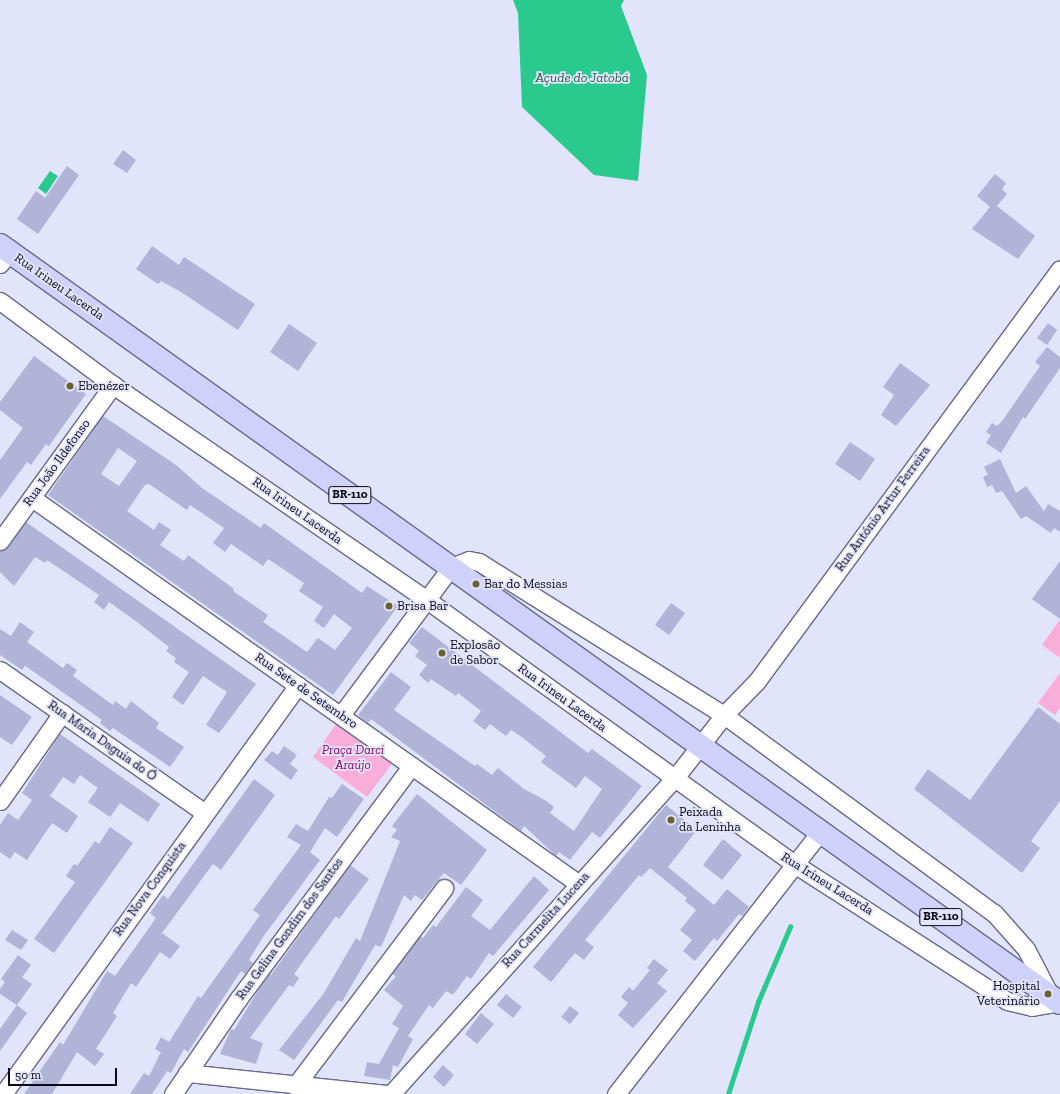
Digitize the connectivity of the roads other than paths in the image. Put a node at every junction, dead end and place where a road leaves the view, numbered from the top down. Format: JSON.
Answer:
{"nodes":[{"id":1,"x":3,"y":254,"type":"edge"},
{"id":2,"x":1060,"y":269,"type":"edge"},
{"id":3,"x":0,"y":301,"type":"edge"},
{"id":4,"x":113,"y":384,"type":"junction"},
{"id":5,"x":32,"y":498,"type":"junction"},
{"id":6,"x":0,"y":541,"type":"edge"},
{"id":7,"x":451,"y":567,"type":"junction"},
{"id":8,"x":427,"y":600,"type":"junction"},
{"id":9,"x":0,"y":670,"type":"edge"},
{"id":10,"x":298,"y":685,"type":"junction"},
{"id":11,"x":62,"y":713,"type":"junction"},
{"id":12,"x":341,"y":715,"type":"junction"},
{"id":13,"x":724,"y":715,"type":"junction"},
{"id":14,"x":701,"y":745,"type":"junction"},
{"id":15,"x":411,"y":766,"type":"junction"},
{"id":16,"x":674,"y":779,"type":"junction"},
{"id":17,"x":0,"y":801,"type":"edge"},
{"id":18,"x":205,"y":813,"type":"junction"},
{"id":19,"x":821,"y":831,"type":"junction"},
{"id":20,"x":796,"y":865,"type":"junction"},
{"id":21,"x":579,"y":884,"type":"junction"},
{"id":22,"x":444,"y":888,"type":"dead end"},
{"id":23,"x":1056,"y":1001,"type":"edge"},
{"id":24,"x":187,"y":1073,"type":"junction"},
{"id":25,"x":295,"y":1086,"type":"junction"},
{"id":26,"x":3,"y":1094,"type":"edge"},
{"id":27,"x":172,"y":1094,"type":"edge"},
{"id":28,"x":388,"y":1094,"type":"edge"},
{"id":29,"x":391,"y":1094,"type":"edge"},
{"id":30,"x":616,"y":1094,"type":"edge"}],
"edges":[{"from":1,"to":7,"type":"main road","name":"Rua Irineu Lacerda","number":"BR-110"},
{"from":2,"to":13,"type":"street","name":"Rua António Artur Ferreira"},
{"from":3,"to":4,"type":"street","name":"Rua Irineu Lacerda"},
{"from":4,"to":5,"type":"street","name":"Rua João Ildefonso"},
{"from":4,"to":8,"type":"street","name":"Rua Irineu Lacerda"},
{"from":5,"to":6,"type":"street","name":"Rua João Ildefonso"},
{"from":5,"to":10,"type":"street","name":"Rua Sete de Setembro"},
{"from":7,"to":8,"type":"street"},
{"from":7,"to":13,"type":"street"},
{"from":7,"to":14,"type":"main road","name":"Rua Irineu Lacerda","number":"BR-110"},
{"from":8,"to":12,"type":"street"},
{"from":8,"to":16,"type":"street","name":"Rua Irineu Lacerda"},
{"from":9,"to":11,"type":"street","name":"Rua Maria Daguia do Ó"},
{"from":10,"to":12,"type":"street","name":"Rua Sete de Setembro"},
{"from":10,"to":18,"type":"street","name":"Rua Nova Conquista"},
{"from":11,"to":17,"type":"street"},
{"from":11,"to":18,"type":"street","name":"Rua Maria Daguia do Ó"},
{"from":12,"to":15,"type":"street","name":"Rua Sete de Setembro"},
{"from":13,"to":14,"type":"street","name":"Rua António Artur Ferreira"},
{"from":13,"to":23,"type":"street"},
{"from":14,"to":16,"type":"street","name":"Rua Carmelita Lucena"},
{"from":14,"to":19,"type":"main road","name":"Rua Irineu Lacerda","number":"BR-110"},
{"from":15,"to":21,"type":"street","name":"Rua Sete de Setembro"},
{"from":15,"to":24,"type":"street","name":"Rua Gelina Gondim dos Santos"},
{"from":16,"to":20,"type":"street","name":"Rua Irineu Lacerda"},
{"from":16,"to":21,"type":"street","name":"Rua Carmelita Lucena"},
{"from":18,"to":26,"type":"street","name":"Rua Nova Conquista"},
{"from":19,"to":20,"type":"street"},
{"from":19,"to":23,"type":"main road","number":"BR-110"},
{"from":20,"to":23,"type":"street","name":"Rua Irineu Lacerda"},
{"from":20,"to":30,"type":"street"},
{"from":21,"to":29,"type":"street","name":"Rua Carmelita Lucena"},
{"from":22,"to":25,"type":"street"},
{"from":24,"to":25,"type":"street"},
{"from":24,"to":27,"type":"street","name":"Rua Gelina Gondim dos Santos"},
{"from":25,"to":28,"type":"street"}]}
